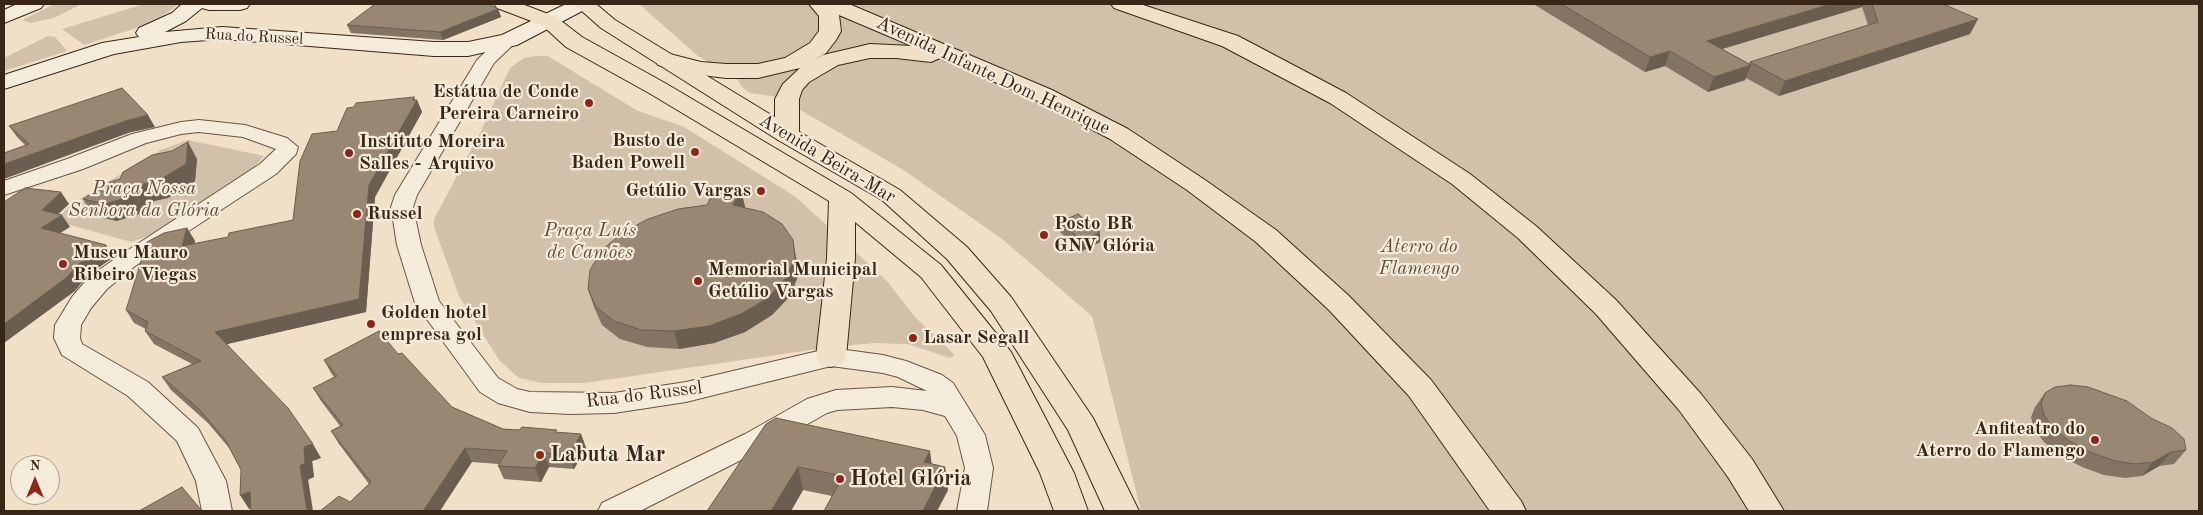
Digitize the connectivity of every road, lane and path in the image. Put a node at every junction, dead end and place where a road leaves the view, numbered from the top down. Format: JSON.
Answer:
{"nodes":[{"id":1,"x":34,"y":4,"type":"edge"},
{"id":2,"x":194,"y":4,"type":"edge"},
{"id":3,"x":209,"y":4,"type":"edge"},
{"id":4,"x":240,"y":4,"type":"edge"},
{"id":5,"x":504,"y":4,"type":"edge"},
{"id":6,"x":583,"y":4,"type":"edge"},
{"id":7,"x":819,"y":4,"type":"edge"},
{"id":8,"x":832,"y":4,"type":"edge"},
{"id":9,"x":1121,"y":4,"type":"edge"},
{"id":10,"x":544,"y":12,"type":"edge"},
{"id":11,"x":4,"y":17,"type":"edge"},
{"id":12,"x":509,"y":40,"type":"junction"},
{"id":13,"x":110,"y":48,"type":"junction"},
{"id":14,"x":960,"y":58,"type":"junction"},
{"id":15,"x":666,"y":60,"type":"junction"},
{"id":16,"x":4,"y":82,"type":"edge"},
{"id":17,"x":788,"y":135,"type":"junction"},
{"id":18,"x":4,"y":188,"type":"edge"},
{"id":19,"x":842,"y":198,"type":"junction"},
{"id":20,"x":832,"y":357,"type":"junction"},
{"id":21,"x":953,"y":408,"type":"junction"},
{"id":22,"x":217,"y":511,"type":"edge"},
{"id":23,"x":613,"y":511,"type":"edge"},
{"id":24,"x":972,"y":511,"type":"edge"},
{"id":25,"x":1071,"y":511,"type":"edge"},
{"id":26,"x":1122,"y":511,"type":"edge"},
{"id":27,"x":1509,"y":511,"type":"edge"},
{"id":28,"x":1767,"y":511,"type":"edge"}],
"edges":[{"from":1,"to":11,"type":"main road"},
{"from":2,"to":13,"type":"main road"},
{"from":3,"to":4,"type":"main road"},
{"from":5,"to":10,"type":"main road","name":"Avenida Beira-Mar"},
{"from":6,"to":10,"type":"main road","name":"Rua do Russel"},
{"from":6,"to":15,"type":"main road","name":"Avenida Beira-Mar"},
{"from":7,"to":15,"type":"main road"},
{"from":8,"to":14,"type":"main road","name":"Avenida Infante Dom Henrique"},
{"from":9,"to":28,"type":"main road"},
{"from":10,"to":12,"type":"main road","name":"Rua do Russel"},
{"from":10,"to":19,"type":"main road","name":"Avenida Beira-Mar"},
{"from":12,"to":13,"type":"main road","name":"Rua do Russel"},
{"from":12,"to":20,"type":"street","name":"Rua do Russel"},
{"from":13,"to":16,"type":"main road","name":"Rua do Russel"},
{"from":14,"to":17,"type":"main road"},
{"from":14,"to":27,"type":"main road","name":"Avenida Infante Dom Henrique"},
{"from":15,"to":17,"type":"main road","name":"Avenida Beira-Mar"},
{"from":17,"to":26,"type":"main road","name":"Avenida Beira-Mar"},
{"from":18,"to":22,"type":"street"},
{"from":19,"to":20,"type":"main road"},
{"from":19,"to":25,"type":"main road","name":"Avenida Beira-Mar"},
{"from":20,"to":21,"type":"street","name":"Rua do Russel"},
{"from":21,"to":23,"type":"street"},
{"from":21,"to":24,"type":"street","name":"Rua do Russel"}]}
